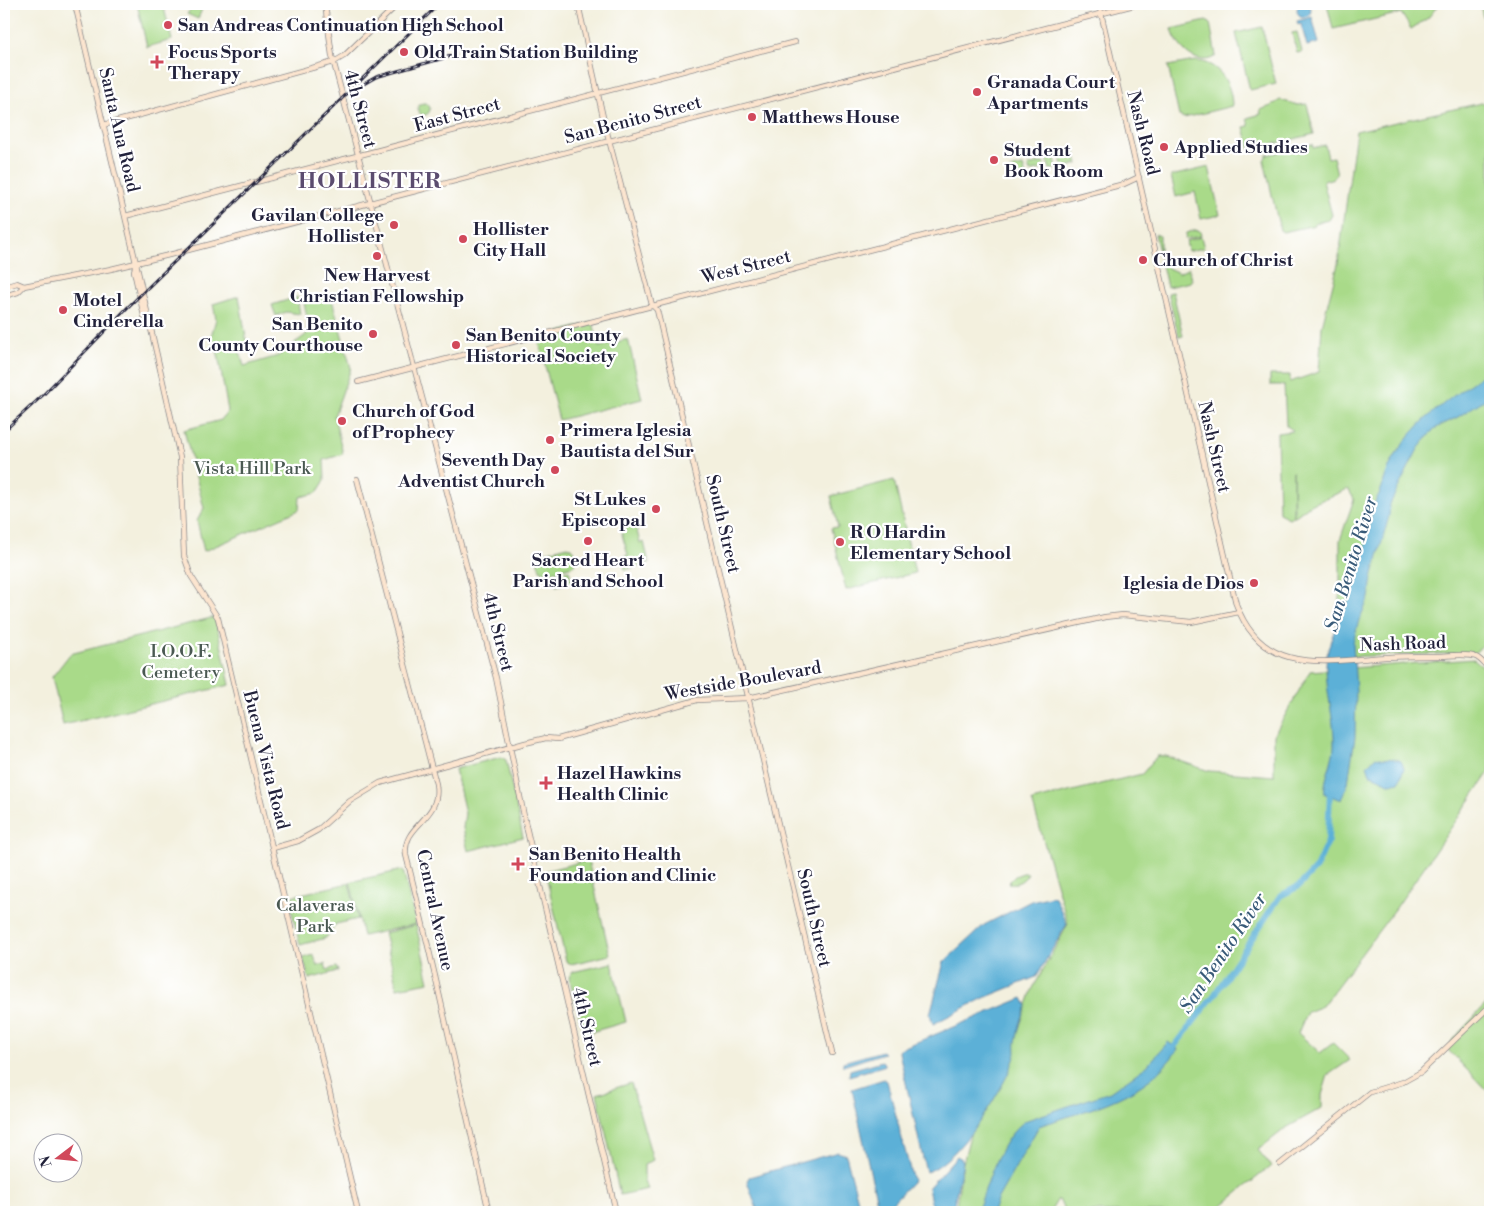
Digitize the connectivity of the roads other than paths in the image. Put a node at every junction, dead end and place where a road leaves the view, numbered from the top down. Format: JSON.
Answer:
{"nodes":[{"id":1,"x":74,"y":4,"type":"edge"},
{"id":2,"x":326,"y":4,"type":"edge"},
{"id":3,"x":398,"y":4,"type":"edge"},
{"id":4,"x":578,"y":4,"type":"edge"},
{"id":5,"x":1099,"y":4,"type":"edge"},
{"id":6,"x":1138,"y":4,"type":"edge"},
{"id":7,"x":1101,"y":13,"type":"junction"},
{"id":8,"x":795,"y":42,"type":"dead end"},
{"id":9,"x":334,"y":62,"type":"junction"},
{"id":10,"x":598,"y":94,"type":"junction"},
{"id":11,"x":103,"y":125,"type":"junction"},
{"id":12,"x":610,"y":140,"type":"junction"},
{"id":13,"x":358,"y":155,"type":"junction"},
{"id":14,"x":1139,"y":177,"type":"junction"},
{"id":15,"x":372,"y":203,"type":"junction"},
{"id":16,"x":125,"y":216,"type":"junction"},
{"id":17,"x":136,"y":263,"type":"junction"},
{"id":18,"x":1160,"y":269,"type":"joint"},
{"id":19,"x":24,"y":286,"type":"junction"},
{"id":20,"x":4,"y":287,"type":"edge"},
{"id":21,"x":4,"y":296,"type":"edge"},
{"id":22,"x":652,"y":305,"type":"junction"},
{"id":23,"x":415,"y":367,"type":"junction"},
{"id":24,"x":358,"y":382,"type":"dead end"},
{"id":25,"x":357,"y":479,"type":"dead end"},
{"id":26,"x":1239,"y":612,"type":"junction"},
{"id":27,"x":1248,"y":630,"type":"joint"},
{"id":28,"x":1490,"y":670,"type":"edge"},
{"id":29,"x":748,"y":698,"type":"junction"},
{"id":30,"x":509,"y":747,"type":"junction"},
{"id":31,"x":432,"y":768,"type":"junction"},
{"id":32,"x":273,"y":848,"type":"junction"},
{"id":33,"x":1490,"y":1006,"type":"edge"},
{"id":34,"x":832,"y":1054,"type":"dead end"},
{"id":35,"x":1280,"y":1164,"type":"dead end"},
{"id":36,"x":358,"y":1212,"type":"edge"},
{"id":37,"x":489,"y":1212,"type":"edge"},
{"id":38,"x":616,"y":1212,"type":"edge"}],
"edges":[{"from":1,"to":11,"type":"street","name":"Santa Ana Road"},
{"from":2,"to":9,"type":"street","name":"4th Street"},
{"from":3,"to":9,"type":"street"},
{"from":4,"to":10,"type":"street","name":"South Street"},
{"from":5,"to":7,"type":"street","name":"Nash Road"},
{"from":6,"to":7,"type":"street","name":"San Benito Street"},
{"from":7,"to":12,"type":"street","name":"San Benito Street"},
{"from":7,"to":14,"type":"street","name":"Nash Road"},
{"from":8,"to":10,"type":"street","name":"East Street"},
{"from":9,"to":11,"type":"street"},
{"from":9,"to":13,"type":"street","name":"4th Street"},
{"from":10,"to":12,"type":"street","name":"South Street"},
{"from":10,"to":13,"type":"street","name":"East Street"},
{"from":11,"to":16,"type":"street","name":"Santa Ana Road"},
{"from":12,"to":15,"type":"street","name":"San Benito Street"},
{"from":12,"to":22,"type":"street","name":"South Street"},
{"from":13,"to":15,"type":"street","name":"4th Street"},
{"from":13,"to":16,"type":"street","name":"East Street"},
{"from":14,"to":18,"type":"street","name":"Nash Road"},
{"from":14,"to":22,"type":"street","name":"West Street"},
{"from":15,"to":17,"type":"street","name":"San Benito Street"},
{"from":15,"to":23,"type":"street","name":"4th Street"},
{"from":16,"to":17,"type":"street","name":"Santa Ana Road"},
{"from":17,"to":19,"type":"street","name":"San Benito Street"},
{"from":17,"to":32,"type":"street","name":"Buena Vista Road"},
{"from":18,"to":26,"type":"street","name":"Nash Street"},
{"from":19,"to":20,"type":"street"},
{"from":19,"to":21,"type":"street"},
{"from":22,"to":23,"type":"street","name":"West Street"},
{"from":22,"to":29,"type":"street","name":"South Street"},
{"from":23,"to":24,"type":"street","name":"West Street"},
{"from":23,"to":30,"type":"street","name":"4th Street"},
{"from":25,"to":31,"type":"street","name":"Central Avenue"},
{"from":26,"to":27,"type":"street","name":"Nash Street"},
{"from":26,"to":29,"type":"street","name":"Westside Boulevard"},
{"from":27,"to":28,"type":"street","name":"Nash Road"},
{"from":29,"to":30,"type":"street","name":"Westside Boulevard"},
{"from":29,"to":34,"type":"street","name":"South Street"},
{"from":30,"to":31,"type":"street","name":"Westside Boulevard"},
{"from":30,"to":38,"type":"street","name":"4th Street"},
{"from":31,"to":32,"type":"street","name":"Westside Boulevard"},
{"from":31,"to":37,"type":"street","name":"Central Avenue"},
{"from":32,"to":36,"type":"street","name":"Buena Vista Road"},
{"from":33,"to":35,"type":"street"}]}
